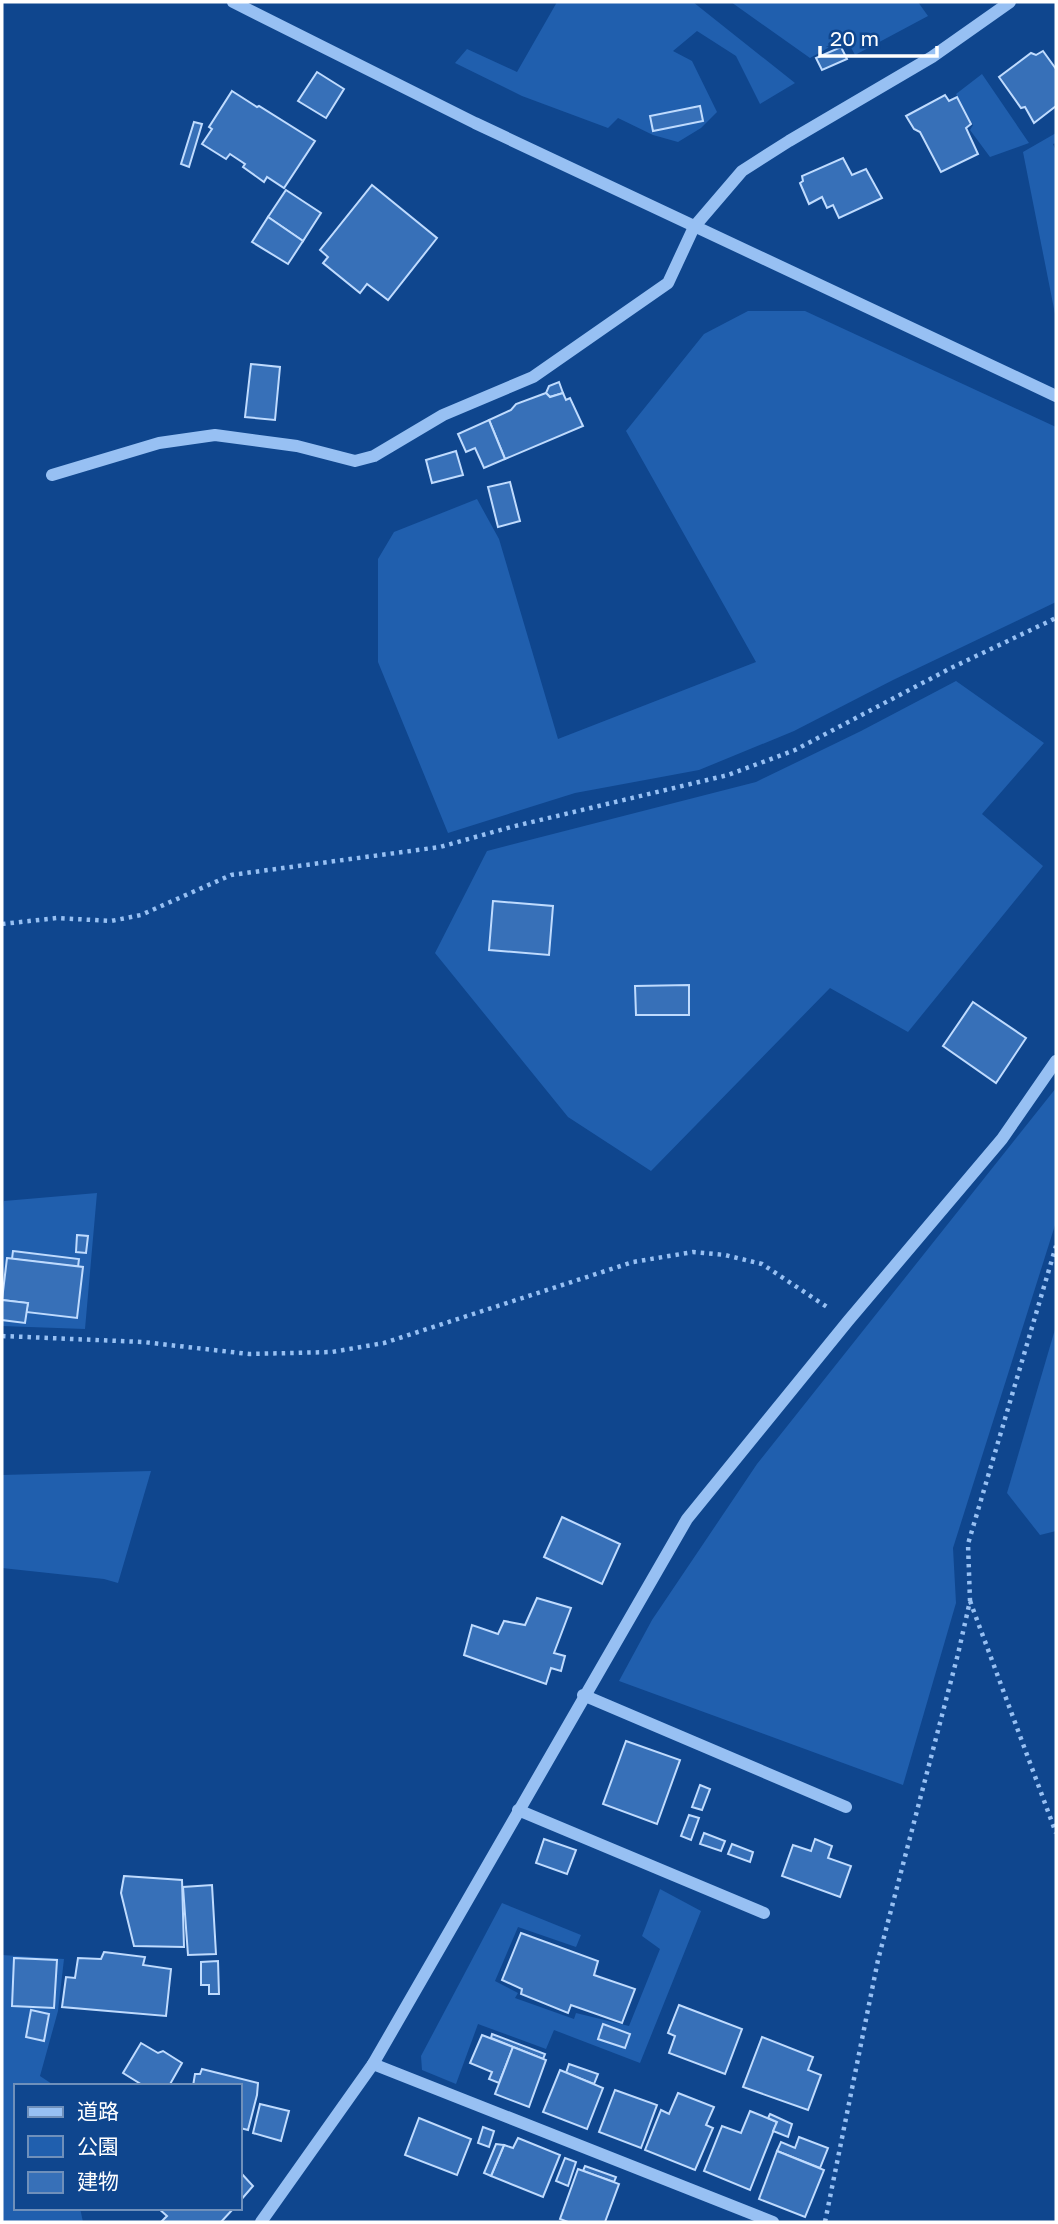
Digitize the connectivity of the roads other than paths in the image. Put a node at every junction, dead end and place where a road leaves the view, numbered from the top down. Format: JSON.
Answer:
{"nodes":[{"id":1,"x":233,"y":2,"type":"edge"},
{"id":2,"x":1010,"y":2,"type":"edge"},
{"id":3,"x":694,"y":227,"type":"junction"},
{"id":4,"x":1056,"y":396,"type":"edge"},
{"id":5,"x":52,"y":475,"type":"dead end"},
{"id":6,"x":1056,"y":1060,"type":"edge"},
{"id":7,"x":583,"y":1695,"type":"junction"},
{"id":8,"x":846,"y":1807,"type":"dead end"},
{"id":9,"x":518,"y":1810,"type":"junction"},
{"id":10,"x":764,"y":1913,"type":"dead end"},
{"id":11,"x":373,"y":2064,"type":"junction"},
{"id":12,"x":261,"y":2222,"type":"edge"},
{"id":13,"x":773,"y":2222,"type":"edge"}],
"edges":[{"from":1,"to":3,"type":"street"},
{"from":2,"to":3,"type":"street"},
{"from":3,"to":4,"type":"street"},
{"from":3,"to":5,"type":"street"},
{"from":6,"to":7,"type":"street"},
{"from":7,"to":8,"type":"street"},
{"from":7,"to":9,"type":"street"},
{"from":9,"to":10,"type":"street"},
{"from":9,"to":11,"type":"street"},
{"from":11,"to":12,"type":"street"},
{"from":11,"to":13,"type":"street"}]}
